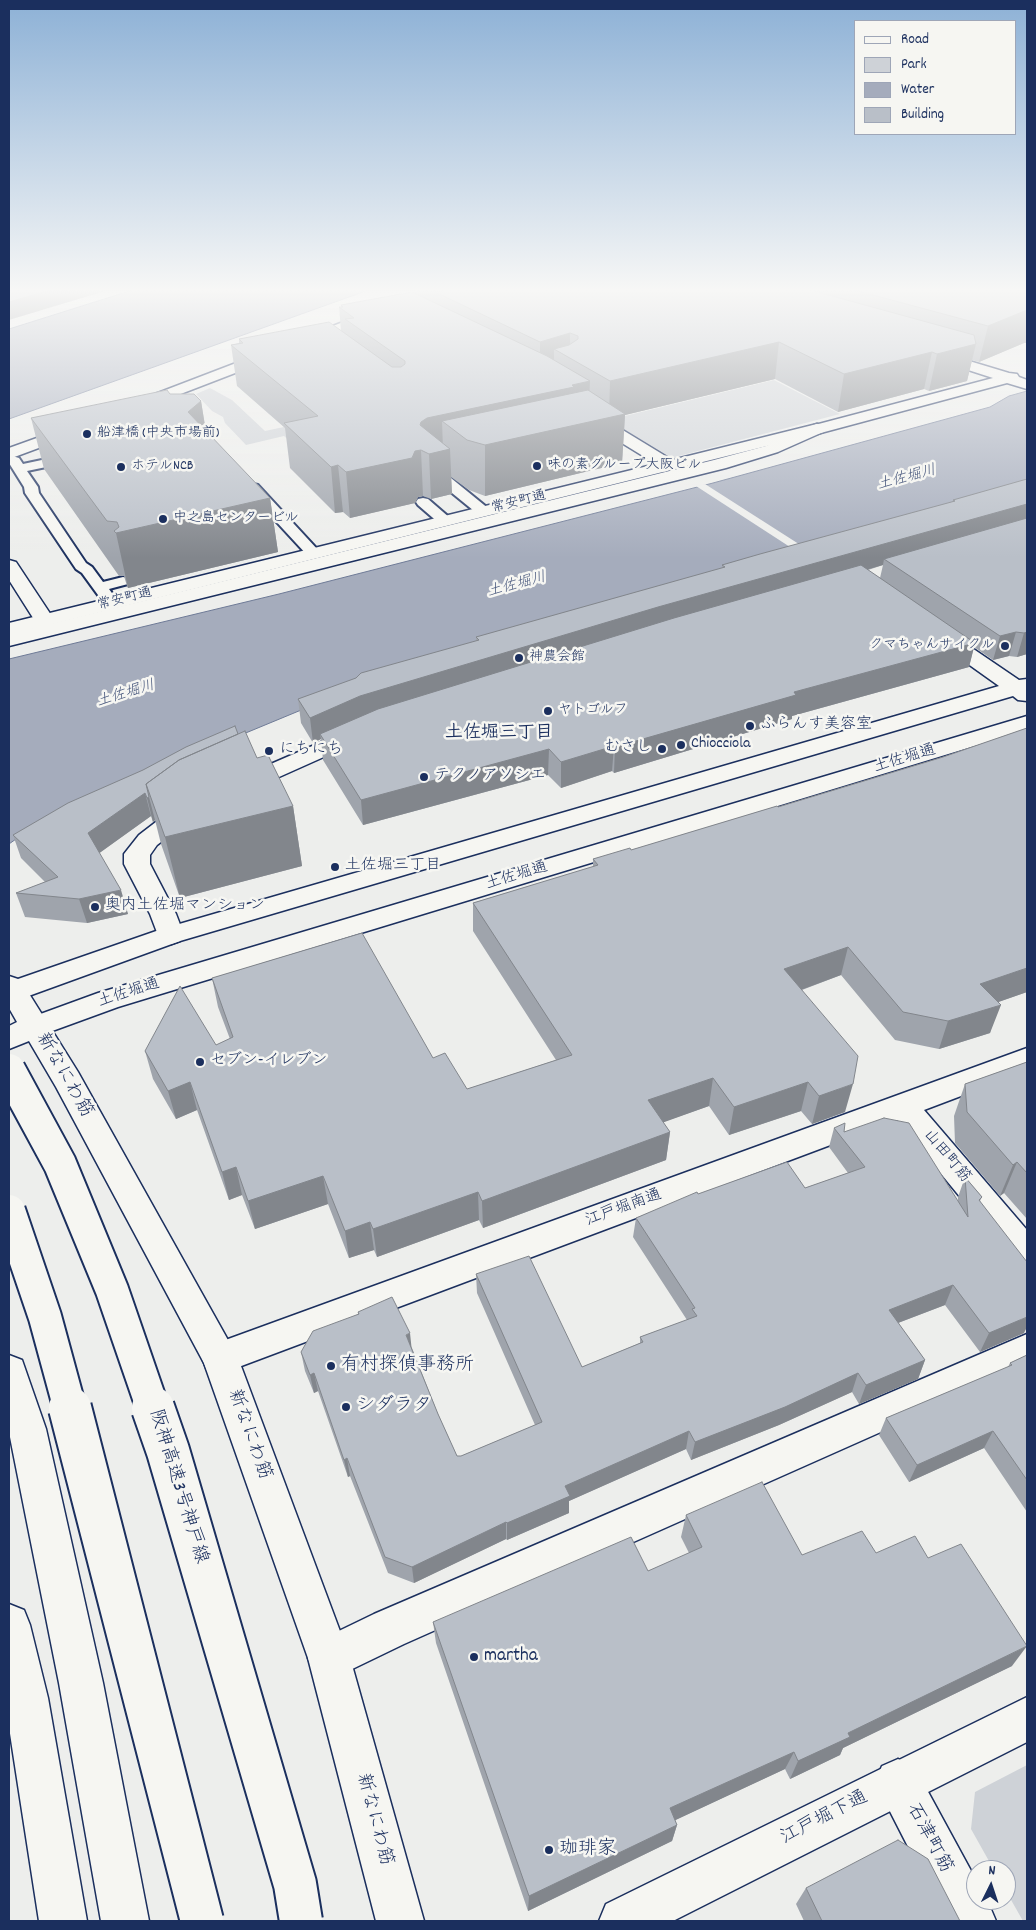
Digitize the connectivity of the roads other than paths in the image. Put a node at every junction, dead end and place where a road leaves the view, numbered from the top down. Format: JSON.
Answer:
{"nodes":[{"id":1,"x":208,"y":378,"type":"edge"},
{"id":2,"x":1010,"y":378,"type":"joint"},
{"id":3,"x":1027,"y":385,"type":"edge"},
{"id":4,"x":150,"y":400,"type":"junction"},
{"id":5,"x":168,"y":407,"type":"edge"},
{"id":6,"x":576,"y":408,"type":"edge"},
{"id":7,"x":117,"y":413,"type":"edge"},
{"id":8,"x":83,"y":426,"type":"edge"},
{"id":9,"x":817,"y":429,"type":"junction"},
{"id":10,"x":9,"y":454,"type":"edge"},
{"id":11,"x":84,"y":455,"type":"edge"},
{"id":12,"x":14,"y":464,"type":"edge"},
{"id":13,"x":449,"y":464,"type":"dead end"},
{"id":14,"x":669,"y":465,"type":"junction"},
{"id":15,"x":246,"y":482,"type":"edge"},
{"id":16,"x":423,"y":502,"type":"dead end"},
{"id":17,"x":484,"y":512,"type":"junction"},
{"id":18,"x":445,"y":521,"type":"junction"},
{"id":19,"x":312,"y":554,"type":"junction"},
{"id":20,"x":9,"y":566,"type":"edge"},
{"id":21,"x":123,"y":581,"type":"edge"},
{"id":22,"x":99,"y":587,"type":"junction"},
{"id":23,"x":111,"y":603,"type":"junction"},
{"id":24,"x":45,"y":620,"type":"junction"},
{"id":25,"x":924,"y":624,"type":"edge"},
{"id":26,"x":9,"y":629,"type":"edge"},
{"id":27,"x":9,"y":640,"type":"edge"},
{"id":28,"x":1024,"y":690,"type":"edge"},
{"id":29,"x":1027,"y":723,"type":"edge"},
{"id":30,"x":371,"y":727,"type":"edge"},
{"id":31,"x":171,"y":935,"type":"junction"},
{"id":32,"x":10,"y":990,"type":"edge"},
{"id":33,"x":22,"y":1033,"type":"edge"},
{"id":34,"x":1027,"y":1059,"type":"edge"},
{"id":35,"x":9,"y":1070,"type":"edge"},
{"id":36,"x":903,"y":1106,"type":"junction"},
{"id":37,"x":9,"y":1211,"type":"edge"},
{"id":38,"x":1027,"y":1254,"type":"edge"},
{"id":39,"x":1027,"y":1350,"type":"edge"},
{"id":40,"x":220,"y":1358,"type":"junction"},
{"id":41,"x":9,"y":1372,"type":"edge"},
{"id":42,"x":9,"y":1625,"type":"edge"},
{"id":43,"x":329,"y":1658,"type":"junction"},
{"id":44,"x":1027,"y":1719,"type":"edge"},
{"id":45,"x":898,"y":1782,"type":"junction"},
{"id":46,"x":63,"y":1921,"type":"edge"},
{"id":47,"x":125,"y":1921,"type":"edge"},
{"id":48,"x":202,"y":1921,"type":"edge"},
{"id":49,"x":302,"y":1921,"type":"edge"},
{"id":50,"x":400,"y":1921,"type":"edge"},
{"id":51,"x":623,"y":1921,"type":"edge"},
{"id":52,"x":972,"y":1921,"type":"edge"}],
"edges":[{"from":1,"to":4,"type":"main road"},
{"from":2,"to":3,"type":"main road"},
{"from":2,"to":9,"type":"main road","name":"常安町通"},
{"from":4,"to":5,"type":"lane"},
{"from":4,"to":7,"type":"main road"},
{"from":6,"to":14,"type":"main road"},
{"from":8,"to":10,"type":"main road"},
{"from":9,"to":14,"type":"main road","name":"常安町通"},
{"from":9,"to":27,"type":"main road"},
{"from":11,"to":12,"type":"lane"},
{"from":12,"to":22,"type":"lane"},
{"from":13,"to":17,"type":"lane"},
{"from":14,"to":17,"type":"main road","name":"常安町通"},
{"from":15,"to":19,"type":"lane"},
{"from":16,"to":18,"type":"lane"},
{"from":17,"to":18,"type":"main road","name":"常安町通"},
{"from":18,"to":19,"type":"main road","name":"常安町通"},
{"from":19,"to":23,"type":"main road","name":"常安町通"},
{"from":20,"to":24,"type":"main road"},
{"from":21,"to":22,"type":"lane"},
{"from":22,"to":23,"type":"lane"},
{"from":23,"to":24,"type":"main road","name":"常安町通"},
{"from":24,"to":26,"type":"main road","name":"常安町通"},
{"from":25,"to":28,"type":"main road"},
{"from":28,"to":31,"type":"main road"},
{"from":29,"to":33,"type":"main road","name":"土佐堀通"},
{"from":30,"to":31,"type":"main road"},
{"from":31,"to":32,"type":"main road"},
{"from":32,"to":33,"type":"main road","name":"新なにわ筋"},
{"from":33,"to":40,"type":"main road","name":"新なにわ筋"},
{"from":34,"to":36,"type":"main road","name":"江戸堀南通"},
{"from":35,"to":49,"type":"main road","name":"阪神高速3号神戸線","bridge":true},
{"from":36,"to":38,"type":"main road","name":"山田町筋"},
{"from":36,"to":40,"type":"main road","name":"江戸堀南通"},
{"from":37,"to":48,"type":"main road","bridge":true},
{"from":39,"to":43,"type":"main road"},
{"from":40,"to":43,"type":"main road","name":"新なにわ筋"},
{"from":41,"to":47,"type":"main road"},
{"from":42,"to":46,"type":"main road"},
{"from":43,"to":50,"type":"main road","name":"新なにわ筋"},
{"from":44,"to":45,"type":"main road","name":"江戸堀下通"},
{"from":45,"to":51,"type":"main road","name":"江戸堀下通"},
{"from":45,"to":52,"type":"main road","name":"石津町筋"}]}
